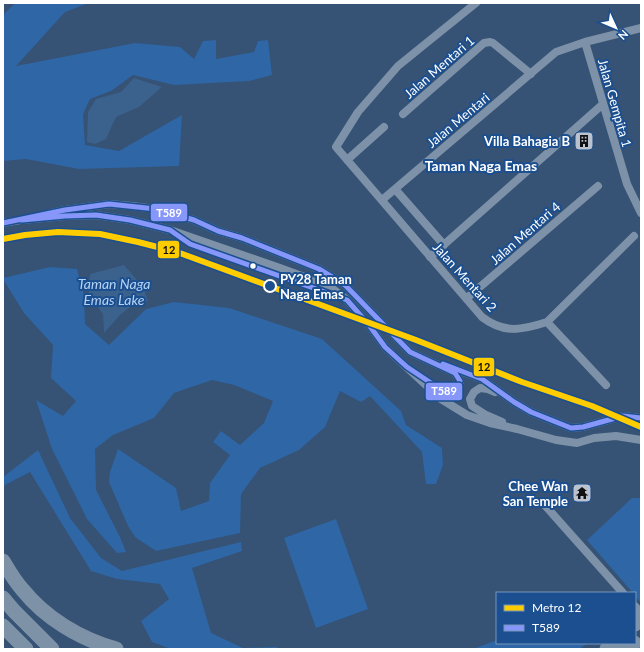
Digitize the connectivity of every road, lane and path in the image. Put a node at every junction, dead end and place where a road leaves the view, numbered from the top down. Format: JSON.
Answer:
{"nodes":[{"id":1,"x":476,"y":3,"type":"edge"},
{"id":2,"x":641,"y":28,"type":"edge"},
{"id":3,"x":585,"y":42,"type":"junction"},
{"id":4,"x":531,"y":74,"type":"junction"},
{"id":5,"x":603,"y":104,"type":"junction"},
{"id":6,"x":403,"y":114,"type":"dead end"},
{"id":7,"x":384,"y":127,"type":"dead end"},
{"id":8,"x":347,"y":160,"type":"junction"},
{"id":9,"x":598,"y":186,"type":"dead end"},
{"id":10,"x":395,"y":189,"type":"junction"},
{"id":11,"x":382,"y":200,"type":"junction"},
{"id":12,"x":641,"y":213,"type":"edge"},
{"id":13,"x":22,"y":220,"type":"junction"},
{"id":14,"x":3,"y":223,"type":"edge"},
{"id":15,"x":634,"y":236,"type":"dead end"},
{"id":16,"x":444,"y":245,"type":"junction"},
{"id":17,"x":430,"y":256,"type":"junction"},
{"id":18,"x":467,"y":298,"type":"junction"},
{"id":19,"x":546,"y":322,"type":"junction"},
{"id":20,"x":410,"y":352,"type":"junction"},
{"id":21,"x":406,"y":367,"type":"junction"},
{"id":22,"x":606,"y":385,"type":"dead end"},
{"id":23,"x":514,"y":402,"type":"junction"},
{"id":24,"x":641,"y":418,"type":"edge"},
{"id":25,"x":517,"y":429,"type":"junction"},
{"id":26,"x":641,"y":440,"type":"edge"},
{"id":27,"x":542,"y":502,"type":"dead end"},
{"id":28,"x":3,"y":561,"type":"edge"},
{"id":29,"x":622,"y":592,"type":"edge"},
{"id":30,"x":3,"y":598,"type":"edge"},
{"id":31,"x":3,"y":626,"type":"edge"},
{"id":32,"x":49,"y":646,"type":"edge"},
{"id":33,"x":26,"y":649,"type":"edge"},
{"id":34,"x":116,"y":649,"type":"edge"}],
"edges":[{"from":1,"to":8,"type":"street","name":"Jalan Mentari 2"},
{"from":2,"to":3,"type":"street","name":"Jalan Mentari"},
{"from":3,"to":4,"type":"street","name":"Jalan Mentari"},
{"from":3,"to":5,"type":"street","name":"Jalan Gempita 1"},
{"from":4,"to":6,"type":"street","name":"Jalan Mentari 1"},
{"from":4,"to":10,"type":"street","name":"Jalan Mentari"},
{"from":5,"to":12,"type":"street","name":"Jalan Gempita 1"},
{"from":5,"to":16,"type":"street"},
{"from":7,"to":8,"type":"street"},
{"from":8,"to":11,"type":"street","name":"Jalan Mentari 2"},
{"from":9,"to":18,"type":"street","name":"Jalan Mentari 4"},
{"from":10,"to":11,"type":"street","name":"Jalan Mentari"},
{"from":10,"to":16,"type":"street"},
{"from":11,"to":17,"type":"street","name":"Jalan Mentari 2"},
{"from":13,"to":14,"type":"street"},
{"from":13,"to":20,"type":"street"},
{"from":13,"to":21,"type":"street"},
{"from":15,"to":19,"type":"street","name":"Jalan Mentari 2"},
{"from":16,"to":17,"type":"street"},
{"from":17,"to":18,"type":"street","name":"Jalan Mentari 2"},
{"from":18,"to":19,"type":"street","name":"Jalan Mentari 2"},
{"from":19,"to":22,"type":"street"},
{"from":20,"to":21,"type":"street"},
{"from":20,"to":23,"type":"street"},
{"from":21,"to":25,"type":"street"},
{"from":23,"to":24,"type":"street"},
{"from":23,"to":25,"type":"street"},
{"from":25,"to":26,"type":"street"},
{"from":27,"to":29,"type":"street"},
{"from":28,"to":34,"type":"highway"},
{"from":30,"to":32,"type":"highway"},
{"from":31,"to":33,"type":"highway"}]}
